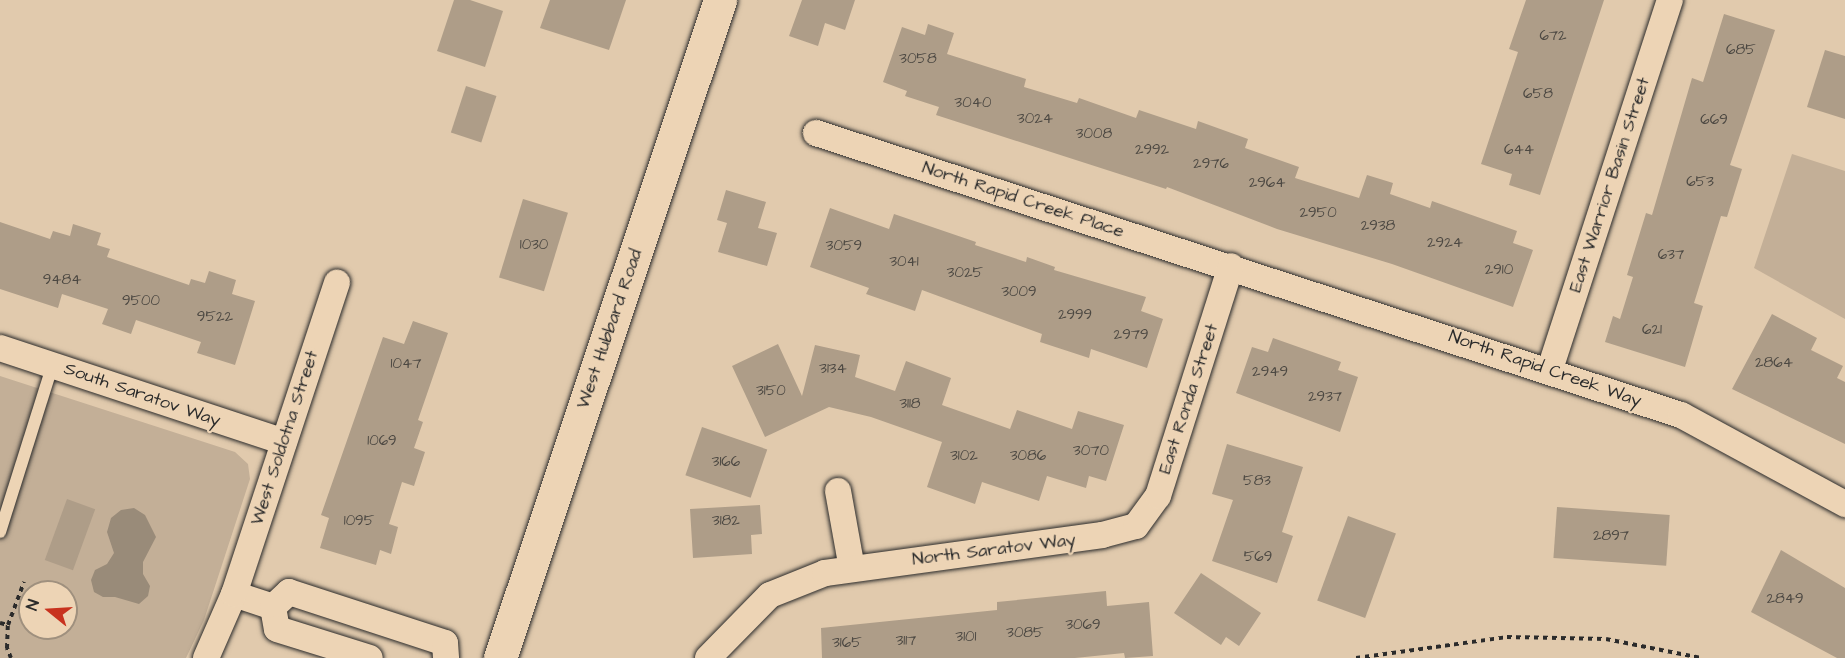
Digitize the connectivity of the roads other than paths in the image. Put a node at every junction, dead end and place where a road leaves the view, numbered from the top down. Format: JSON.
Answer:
{"nodes":[{"id":1,"x":720,"y":0,"type":"edge"},
{"id":2,"x":1670,"y":0,"type":"edge"},
{"id":3,"x":816,"y":133,"type":"dead end"},
{"id":4,"x":1231,"y":266,"type":"junction"},
{"id":5,"x":337,"y":283,"type":"dead end"},
{"id":6,"x":0,"y":348,"type":"edge"},
{"id":7,"x":52,"y":364,"type":"junction"},
{"id":8,"x":1550,"y":369,"type":"junction"},
{"id":9,"x":284,"y":442,"type":"junction"},
{"id":10,"x":838,"y":491,"type":"dead end"},
{"id":11,"x":1845,"y":504,"type":"edge"},
{"id":12,"x":1136,"y":526,"type":"joint"},
{"id":13,"x":0,"y":532,"type":"edge"},
{"id":14,"x":852,"y":569,"type":"junction"},
{"id":15,"x":234,"y":594,"type":"junction"},
{"id":16,"x":273,"y":607,"type":"junction"},
{"id":17,"x":207,"y":658,"type":"edge"},
{"id":18,"x":370,"y":658,"type":"edge"},
{"id":19,"x":446,"y":658,"type":"edge"},
{"id":20,"x":500,"y":658,"type":"edge"},
{"id":21,"x":708,"y":658,"type":"edge"}],
"edges":[{"from":1,"to":20,"type":"street","name":"West Hubbard Road"},
{"from":2,"to":8,"type":"street","name":"East Warrior Basin Street"},
{"from":3,"to":4,"type":"street","name":"North Rapid Creek Place"},
{"from":4,"to":8,"type":"street","name":"North Rapid Creek Way"},
{"from":4,"to":12,"type":"street","name":"East Ronda Street"},
{"from":5,"to":9,"type":"street","name":"West Soldotna Street"},
{"from":6,"to":7,"type":"street","name":"South Saratov Way"},
{"from":7,"to":9,"type":"street","name":"South Saratov Way"},
{"from":7,"to":13,"type":"lane"},
{"from":8,"to":11,"type":"street","name":"North Rapid Creek Way"},
{"from":9,"to":15,"type":"street","name":"West Soldotna Street"},
{"from":10,"to":14,"type":"street"},
{"from":12,"to":14,"type":"street","name":"North Saratov Way"},
{"from":14,"to":21,"type":"street","name":"North Saratov Way"},
{"from":15,"to":16,"type":"street"},
{"from":15,"to":17,"type":"street","name":"West Soldotna Street"},
{"from":16,"to":18,"type":"street"},
{"from":16,"to":19,"type":"street"}]}
